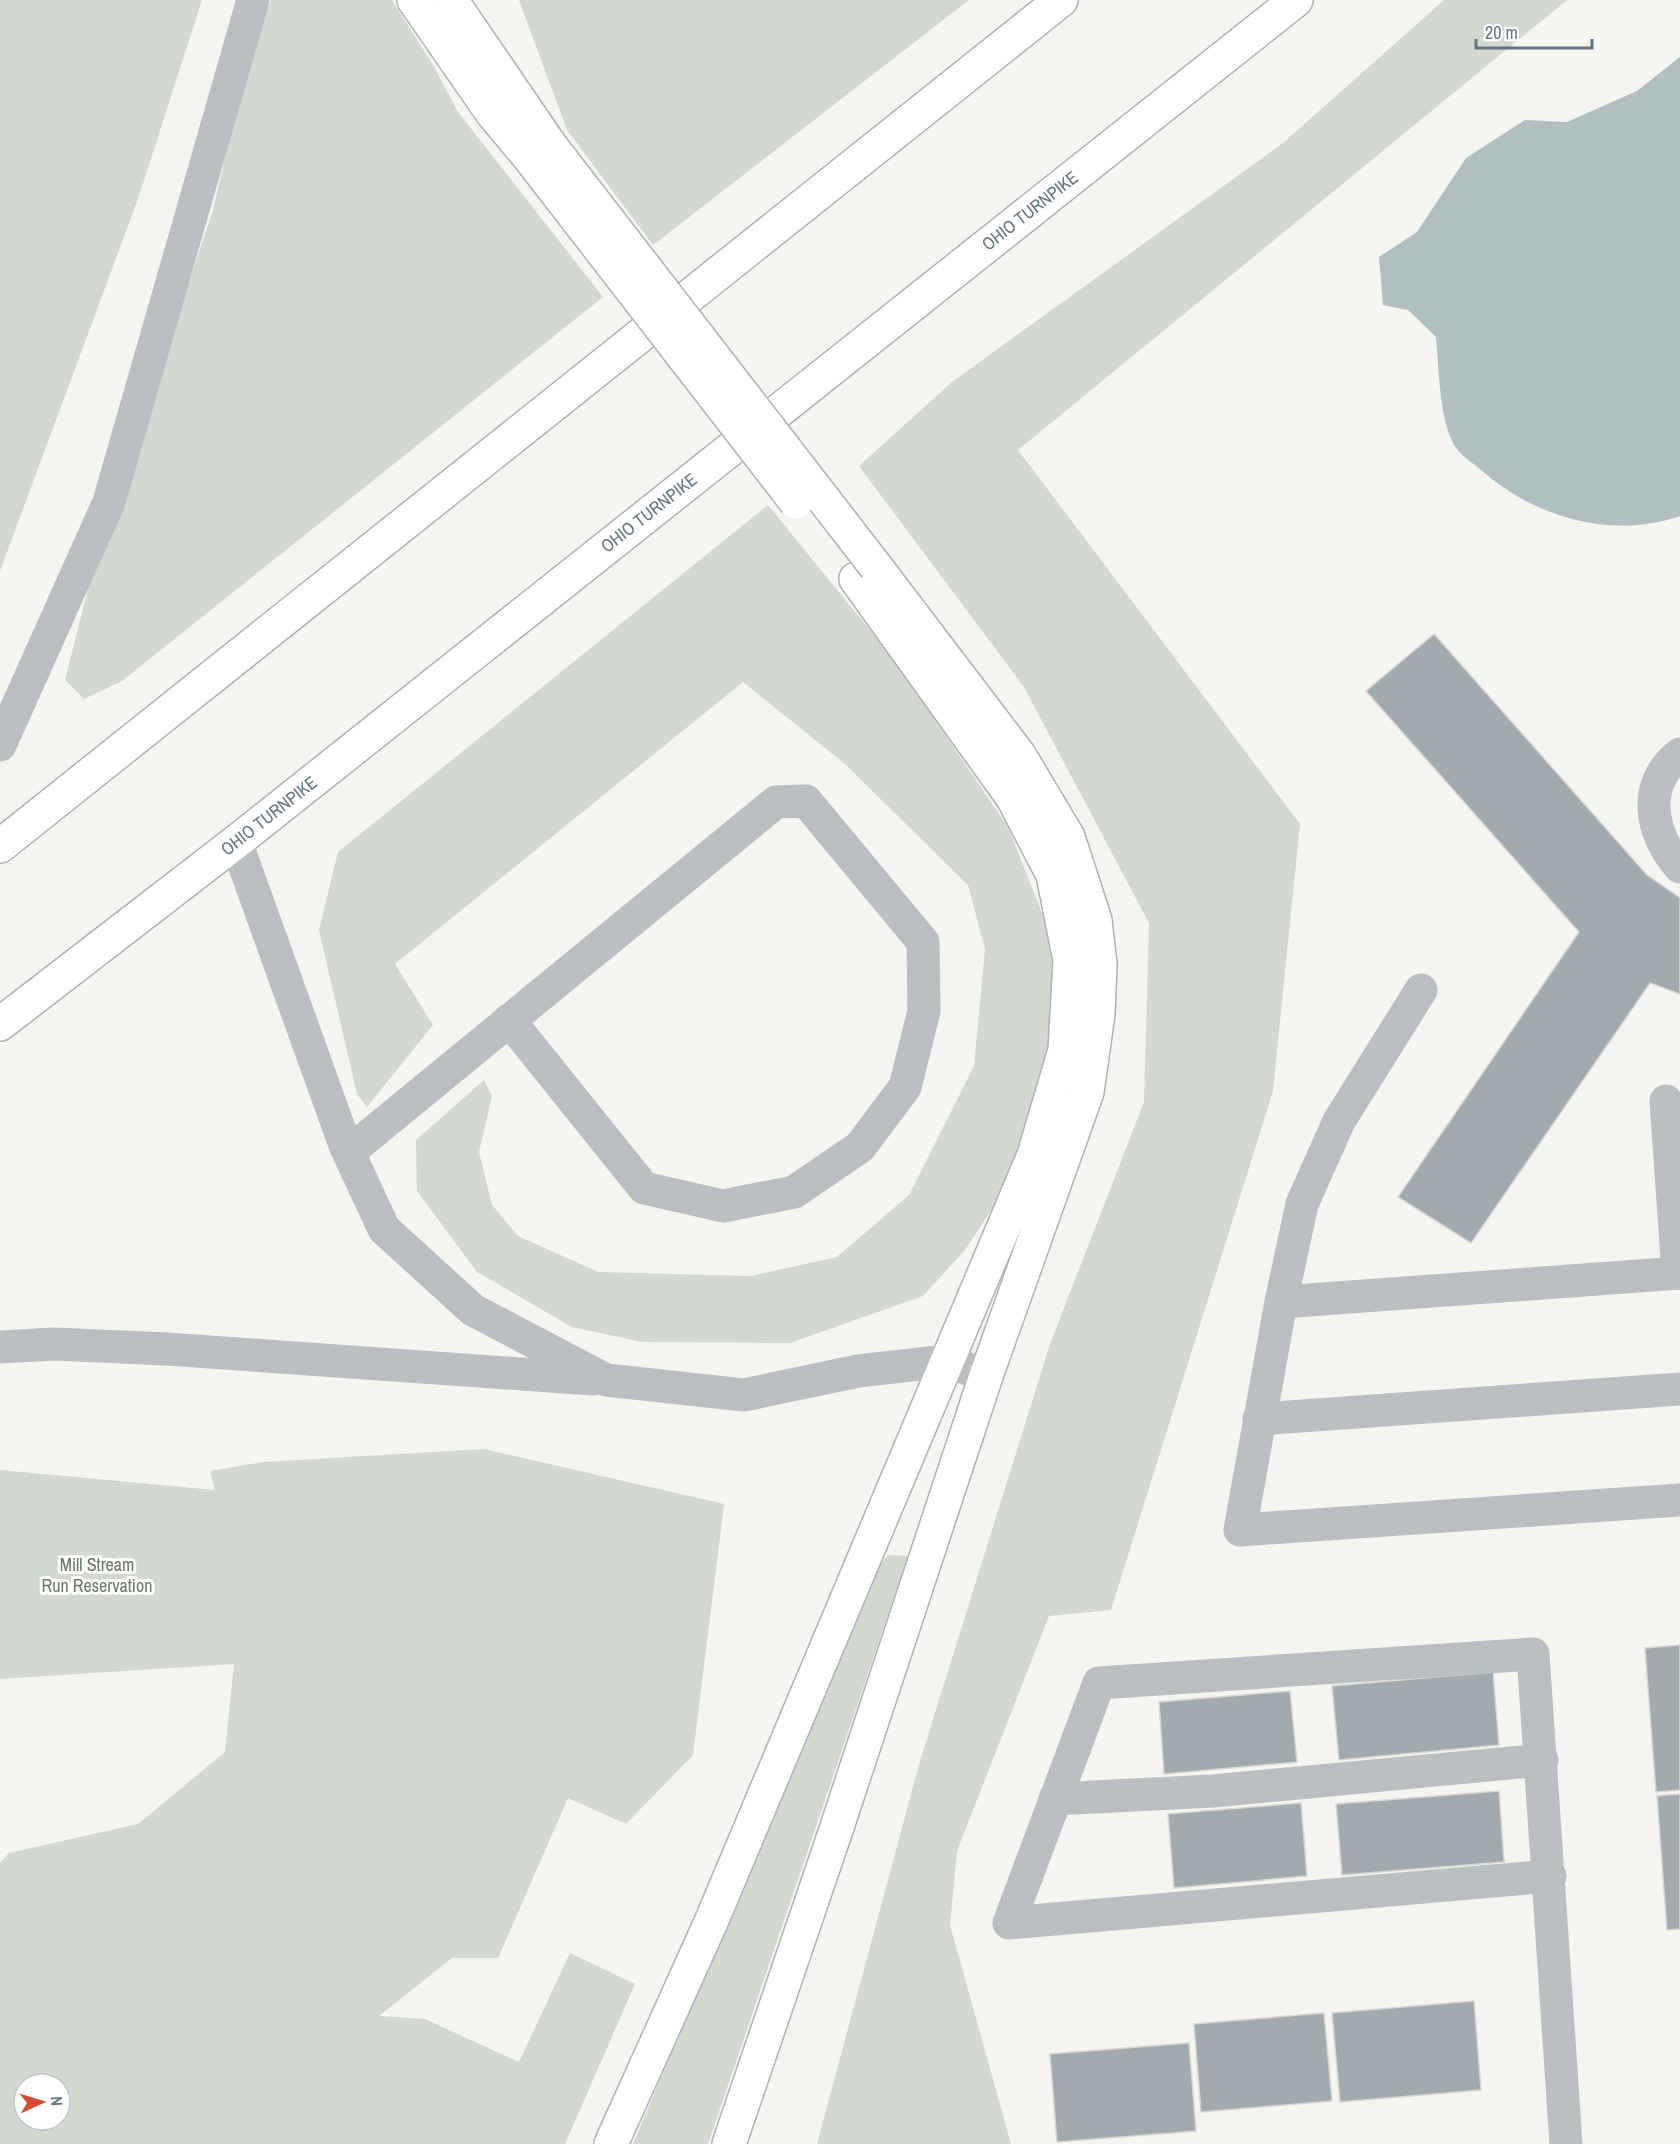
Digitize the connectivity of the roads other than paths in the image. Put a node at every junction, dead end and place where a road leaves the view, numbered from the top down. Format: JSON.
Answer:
{"nodes":[{"id":1,"x":253,"y":0,"type":"edge"},
{"id":2,"x":414,"y":0,"type":"edge"},
{"id":3,"x":451,"y":0,"type":"edge"},
{"id":4,"x":1061,"y":0,"type":"edge"},
{"id":5,"x":1296,"y":0,"type":"edge"},
{"id":6,"x":539,"y":151,"type":"junction"},
{"id":7,"x":866,"y":573,"type":"junction"},
{"id":8,"x":0,"y":745,"type":"edge"},
{"id":9,"x":1680,"y":754,"type":"edge"},
{"id":10,"x":236,"y":842,"type":"junction"},
{"id":11,"x":0,"y":846,"type":"edge"},
{"id":12,"x":1680,"y":867,"type":"edge"},
{"id":13,"x":1421,"y":990,"type":"dead end"},
{"id":14,"x":509,"y":1020,"type":"junction"},
{"id":15,"x":0,"y":1024,"type":"edge"},
{"id":16,"x":1666,"y":1101,"type":"dead end"},
{"id":17,"x":349,"y":1152,"type":"junction"},
{"id":18,"x":1679,"y":1273,"type":"edge"},
{"id":19,"x":1281,"y":1302,"type":"junction"},
{"id":20,"x":0,"y":1347,"type":"edge"},
{"id":21,"x":947,"y":1361,"type":"junction"},
{"id":22,"x":986,"y":1376,"type":"junction"},
{"id":23,"x":606,"y":1380,"type":"junction"},
{"id":24,"x":1680,"y":1389,"type":"edge"},
{"id":25,"x":1259,"y":1419,"type":"junction"},
{"id":26,"x":1680,"y":1500,"type":"edge"},
{"id":27,"x":1542,"y":1760,"type":"junction"},
{"id":28,"x":1055,"y":1799,"type":"junction"},
{"id":29,"x":1550,"y":1876,"type":"junction"},
{"id":30,"x":611,"y":2144,"type":"edge"},
{"id":31,"x":729,"y":2144,"type":"edge"},
{"id":32,"x":1566,"y":2144,"type":"edge"}],
"edges":[{"from":1,"to":8,"type":"lane"},
{"from":2,"to":6,"type":"highway"},
{"from":3,"to":6,"type":"highway"},
{"from":4,"to":11,"type":"highway"},
{"from":5,"to":10,"type":"highway","name":"OHIO TURNPIKE"},
{"from":6,"to":7,"type":"highway","bridge":true},
{"from":7,"to":21,"type":"highway"},
{"from":7,"to":22,"type":"highway"},
{"from":9,"to":12,"type":"lane"},
{"from":10,"to":15,"type":"highway","name":"OHIO TURNPIKE"},
{"from":10,"to":17,"type":"lane"},
{"from":13,"to":19,"type":"lane"},
{"from":14,"to":14,"type":"lane"},
{"from":14,"to":17,"type":"lane"},
{"from":16,"to":18,"type":"lane"},
{"from":17,"to":23,"type":"lane"},
{"from":18,"to":19,"type":"lane"},
{"from":19,"to":25,"type":"lane"},
{"from":20,"to":23,"type":"lane"},
{"from":21,"to":22,"type":"lane"},
{"from":21,"to":23,"type":"lane"},
{"from":21,"to":30,"type":"highway"},
{"from":22,"to":31,"type":"highway"},
{"from":24,"to":25,"type":"lane"},
{"from":25,"to":26,"type":"lane"},
{"from":27,"to":28,"type":"lane"},
{"from":27,"to":28,"type":"lane"},
{"from":27,"to":29,"type":"lane"},
{"from":28,"to":29,"type":"lane"},
{"from":29,"to":32,"type":"lane"}]}
